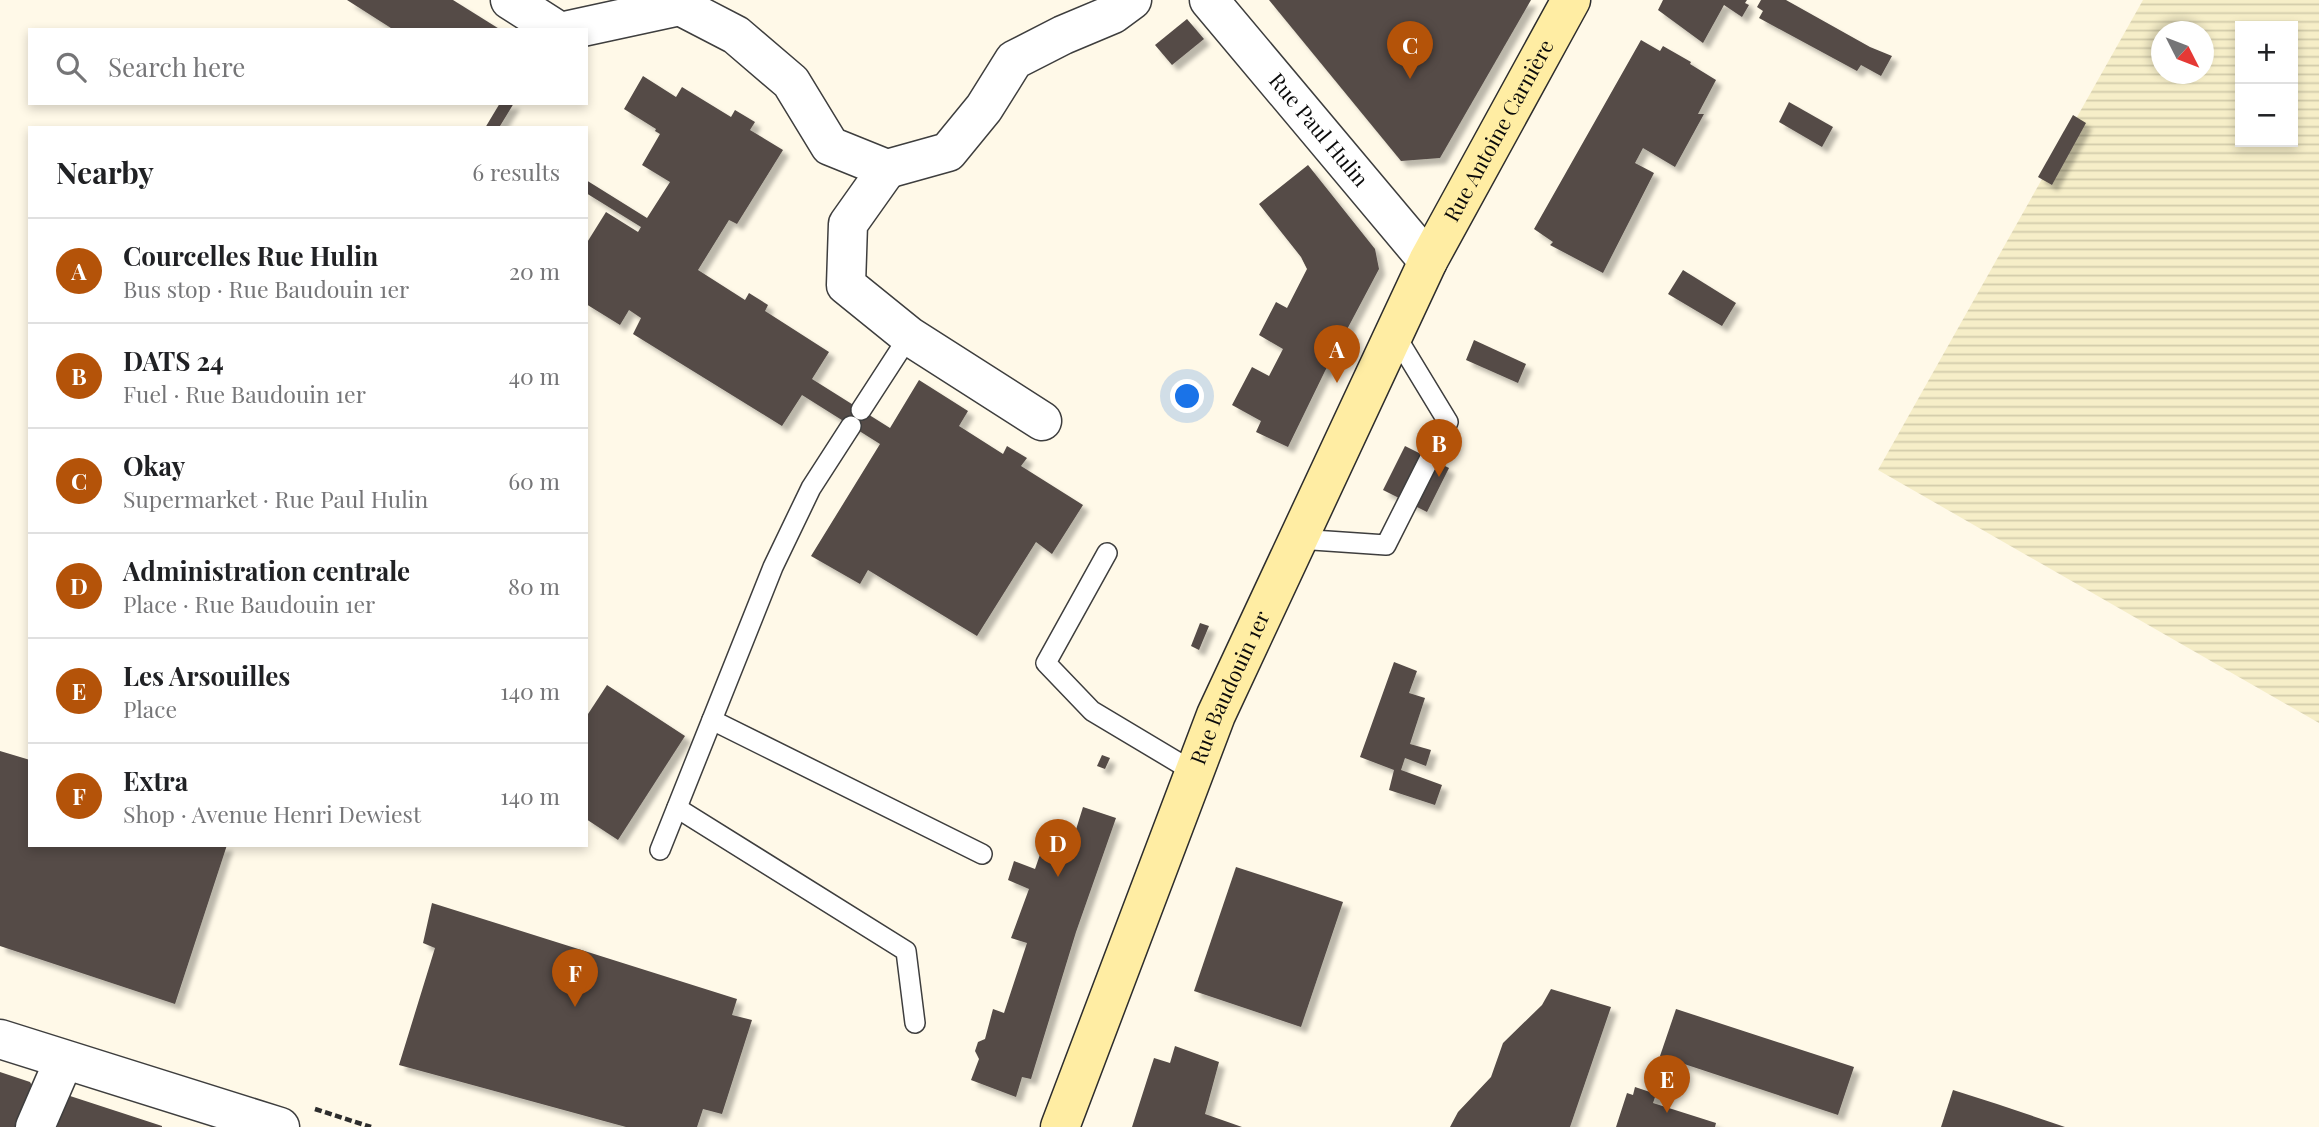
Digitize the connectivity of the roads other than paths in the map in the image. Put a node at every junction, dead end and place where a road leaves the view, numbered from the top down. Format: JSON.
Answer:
{"nodes":[{"id":1,"x":510,"y":0,"type":"edge"},
{"id":2,"x":1132,"y":0,"type":"edge"},
{"id":3,"x":1209,"y":0,"type":"edge"},
{"id":4,"x":1571,"y":0,"type":"edge"},
{"id":5,"x":678,"y":3,"type":"edge"},
{"id":6,"x":553,"y":28,"type":"edge"},
{"id":7,"x":577,"y":28,"type":"edge"},
{"id":8,"x":887,"y":169,"type":"junction"},
{"id":9,"x":1428,"y":261,"type":"junction"},
{"id":10,"x":1394,"y":333,"type":"junction"},
{"id":11,"x":909,"y":336,"type":"junction"},
{"id":12,"x":1042,"y":421,"type":"dead end"},
{"id":13,"x":1298,"y":539,"type":"junction"},
{"id":14,"x":1107,"y":553,"type":"dead end"},
{"id":15,"x":712,"y":720,"type":"junction"},
{"id":16,"x":1195,"y":772,"type":"junction"},
{"id":17,"x":677,"y":808,"type":"junction"},
{"id":18,"x":660,"y":850,"type":"dead end"},
{"id":19,"x":982,"y":854,"type":"dead end"},
{"id":20,"x":915,"y":1023,"type":"dead end"},
{"id":21,"x":0,"y":1039,"type":"edge"},
{"id":22,"x":64,"y":1060,"type":"junction"},
{"id":23,"x":35,"y":1127,"type":"edge"},
{"id":24,"x":279,"y":1127,"type":"edge"},
{"id":25,"x":1060,"y":1127,"type":"edge"}],
"edges":[{"from":1,"to":6,"type":"street"},
{"from":2,"to":8,"type":"street"},
{"from":3,"to":9,"type":"street","name":"Rue Paul Hulin"},
{"from":4,"to":9,"type":"main road","name":"Rue Antoine Carnière"},
{"from":5,"to":7,"type":"street"},
{"from":5,"to":8,"type":"street"},
{"from":8,"to":11,"type":"street"},
{"from":9,"to":10,"type":"main road","name":"Rue Baudouin 1er"},
{"from":10,"to":13,"type":"main road","name":"Rue Baudouin 1er"},
{"from":10,"to":13,"type":"lane"},
{"from":11,"to":12,"type":"street"},
{"from":11,"to":15,"type":"lane"},
{"from":13,"to":16,"type":"main road","name":"Rue Baudouin 1er"},
{"from":14,"to":16,"type":"lane"},
{"from":15,"to":17,"type":"lane"},
{"from":15,"to":19,"type":"lane"},
{"from":16,"to":25,"type":"main road","name":"Rue Baudouin 1er"},
{"from":17,"to":18,"type":"lane"},
{"from":17,"to":20,"type":"lane"},
{"from":21,"to":22,"type":"street"},
{"from":22,"to":23,"type":"street"},
{"from":22,"to":24,"type":"street"}]}
